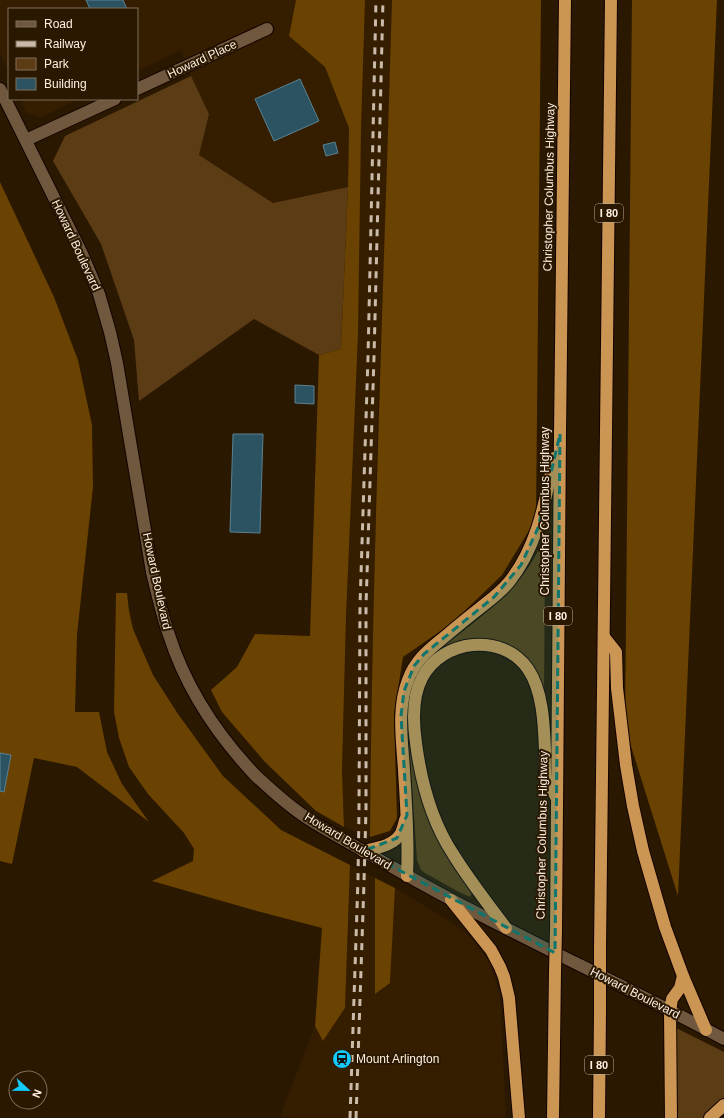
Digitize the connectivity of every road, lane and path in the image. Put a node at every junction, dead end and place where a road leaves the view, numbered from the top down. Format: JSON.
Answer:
{"nodes":[{"id":1,"x":566,"y":0,"type":"edge"},
{"id":2,"x":611,"y":0,"type":"edge"},
{"id":3,"x":267,"y":29,"type":"dead end"},
{"id":4,"x":0,"y":89,"type":"edge"},
{"id":5,"x":138,"y":89,"type":"edge"},
{"id":6,"x":113,"y":100,"type":"edge"},
{"id":7,"x":26,"y":140,"type":"junction"},
{"id":8,"x":560,"y":434,"type":"junction"},
{"id":9,"x":604,"y":637,"type":"junction"},
{"id":10,"x":557,"y":798,"type":"junction"},
{"id":11,"x":407,"y":815,"type":"junction"},
{"id":12,"x":363,"y":851,"type":"junction"},
{"id":13,"x":407,"y":876,"type":"junction"},
{"id":14,"x":451,"y":900,"type":"junction"},
{"id":15,"x":506,"y":928,"type":"junction"},
{"id":16,"x":683,"y":976,"type":"junction"},
{"id":17,"x":670,"y":1010,"type":"junction"},
{"id":18,"x":706,"y":1030,"type":"junction"},
{"id":19,"x":724,"y":1039,"type":"edge"},
{"id":20,"x":724,"y":1105,"type":"edge"},
{"id":21,"x":520,"y":1118,"type":"edge"},
{"id":22,"x":553,"y":1118,"type":"edge"},
{"id":23,"x":599,"y":1118,"type":"edge"},
{"id":24,"x":671,"y":1118,"type":"edge"},
{"id":25,"x":710,"y":1118,"type":"edge"}],
"edges":[{"from":1,"to":8,"type":"highway","name":"Christopher Columbus Highway","number":"I 80"},
{"from":2,"to":9,"type":"highway","number":"I 80"},
{"from":3,"to":5,"type":"main road","name":"Howard Place"},
{"from":4,"to":7,"type":"main road","name":"Howard Boulevard"},
{"from":6,"to":7,"type":"main road"},
{"from":7,"to":12,"type":"main road","name":"Howard Boulevard"},
{"from":8,"to":10,"type":"highway","name":"Christopher Columbus Highway","number":"I 80"},
{"from":8,"to":11,"type":"highway"},
{"from":9,"to":16,"type":"highway"},
{"from":9,"to":23,"type":"highway","number":"I 80","bridge":true},
{"from":10,"to":15,"type":"highway"},
{"from":10,"to":22,"type":"highway","name":"Christopher Columbus Highway","number":"I 80","bridge":true},
{"from":11,"to":12,"type":"highway"},
{"from":11,"to":13,"type":"highway"},
{"from":12,"to":13,"type":"main road","name":"Howard Boulevard"},
{"from":13,"to":14,"type":"main road","name":"Howard Boulevard"},
{"from":14,"to":15,"type":"main road","name":"Howard Boulevard"},
{"from":14,"to":21,"type":"highway"},
{"from":15,"to":17,"type":"main road","name":"Howard Boulevard"},
{"from":16,"to":17,"type":"highway"},
{"from":16,"to":18,"type":"highway"},
{"from":17,"to":18,"type":"main road","name":"Howard Boulevard"},
{"from":17,"to":24,"type":"highway"},
{"from":18,"to":19,"type":"main road","name":"Howard Boulevard"},
{"from":20,"to":25,"type":"highway"}]}
